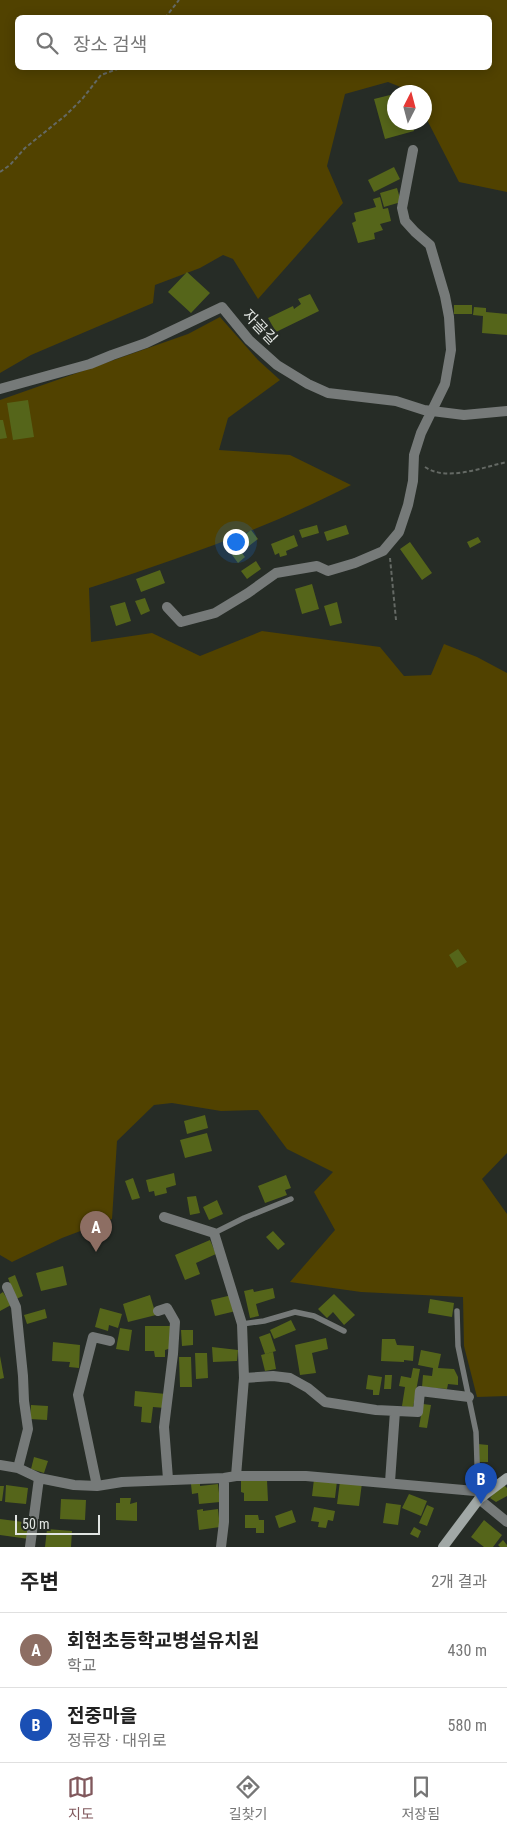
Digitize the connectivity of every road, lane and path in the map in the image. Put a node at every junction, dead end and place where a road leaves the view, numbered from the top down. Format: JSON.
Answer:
{"nodes":[{"id":1,"x":179,"y":0,"type":"edge"},
{"id":2,"x":167,"y":15,"type":"edge"},
{"id":3,"x":115,"y":70,"type":"edge"},
{"id":4,"x":413,"y":150,"type":"dead end"},
{"id":5,"x":0,"y":172,"type":"edge"},
{"id":6,"x":0,"y":390,"type":"edge"},
{"id":7,"x":432,"y":410,"type":"junction"},
{"id":8,"x":507,"y":411,"type":"edge"},
{"id":9,"x":414,"y":459,"type":"junction"},
{"id":10,"x":507,"y":462,"type":"edge"},
{"id":11,"x":389,"y":543,"type":"junction"},
{"id":12,"x":167,"y":607,"type":"dead end"},
{"id":13,"x":396,"y":620,"type":"dead end"},
{"id":14,"x":291,"y":1199,"type":"dead end"},
{"id":15,"x":164,"y":1217,"type":"dead end"},
{"id":16,"x":214,"y":1233,"type":"junction"},
{"id":17,"x":7,"y":1287,"type":"dead end"},
{"id":18,"x":457,"y":1310,"type":"dead end"},
{"id":19,"x":158,"y":1311,"type":"dead end"},
{"id":20,"x":242,"y":1324,"type":"junction"},
{"id":21,"x":344,"y":1331,"type":"dead end"},
{"id":22,"x":110,"y":1341,"type":"dead end"},
{"id":23,"x":244,"y":1378,"type":"junction"},
{"id":24,"x":469,"y":1397,"type":"junction"},
{"id":25,"x":395,"y":1412,"type":"junction"},
{"id":26,"x":0,"y":1465,"type":"edge"},
{"id":27,"x":18,"y":1468,"type":"junction"},
{"id":28,"x":236,"y":1476,"type":"junction"},
{"id":29,"x":39,"y":1478,"type":"junction"},
{"id":30,"x":224,"y":1478,"type":"junction"},
{"id":31,"x":507,"y":1478,"type":"edge"},
{"id":32,"x":168,"y":1479,"type":"junction"},
{"id":33,"x":390,"y":1482,"type":"junction"},
{"id":34,"x":97,"y":1486,"type":"junction"},
{"id":35,"x":481,"y":1494,"type":"junction"},
{"id":36,"x":507,"y":1522,"type":"edge"},
{"id":37,"x":30,"y":1547,"type":"edge"},
{"id":38,"x":221,"y":1547,"type":"edge"},
{"id":39,"x":444,"y":1547,"type":"edge"}],
"edges":[{"from":1,"to":2,"type":"path"},
{"from":3,"to":5,"type":"path"},
{"from":4,"to":7,"type":"street"},
{"from":6,"to":7,"type":"street","name":"자골길"},
{"from":7,"to":8,"type":"street","name":"자골길"},
{"from":7,"to":9,"type":"street"},
{"from":9,"to":10,"type":"path"},
{"from":9,"to":11,"type":"street"},
{"from":11,"to":12,"type":"street"},
{"from":11,"to":13,"type":"path"},
{"from":14,"to":16,"type":"lane"},
{"from":15,"to":16,"type":"street"},
{"from":16,"to":20,"type":"street"},
{"from":17,"to":27,"type":"street"},
{"from":18,"to":24,"type":"lane"},
{"from":19,"to":32,"type":"street"},
{"from":20,"to":21,"type":"lane"},
{"from":20,"to":23,"type":"street"},
{"from":22,"to":34,"type":"street"},
{"from":23,"to":25,"type":"street"},
{"from":23,"to":28,"type":"street"},
{"from":24,"to":25,"type":"street"},
{"from":24,"to":35,"type":"lane"},
{"from":25,"to":33,"type":"street"},
{"from":26,"to":27,"type":"street"},
{"from":27,"to":29,"type":"street"},
{"from":28,"to":30,"type":"street"},
{"from":28,"to":33,"type":"street"},
{"from":29,"to":34,"type":"street"},
{"from":29,"to":37,"type":"street"},
{"from":30,"to":32,"type":"street"},
{"from":30,"to":38,"type":"street"},
{"from":31,"to":35,"type":"main road"},
{"from":32,"to":34,"type":"street"},
{"from":33,"to":35,"type":"street"},
{"from":35,"to":36,"type":"street"},
{"from":35,"to":39,"type":"main road"}]}
